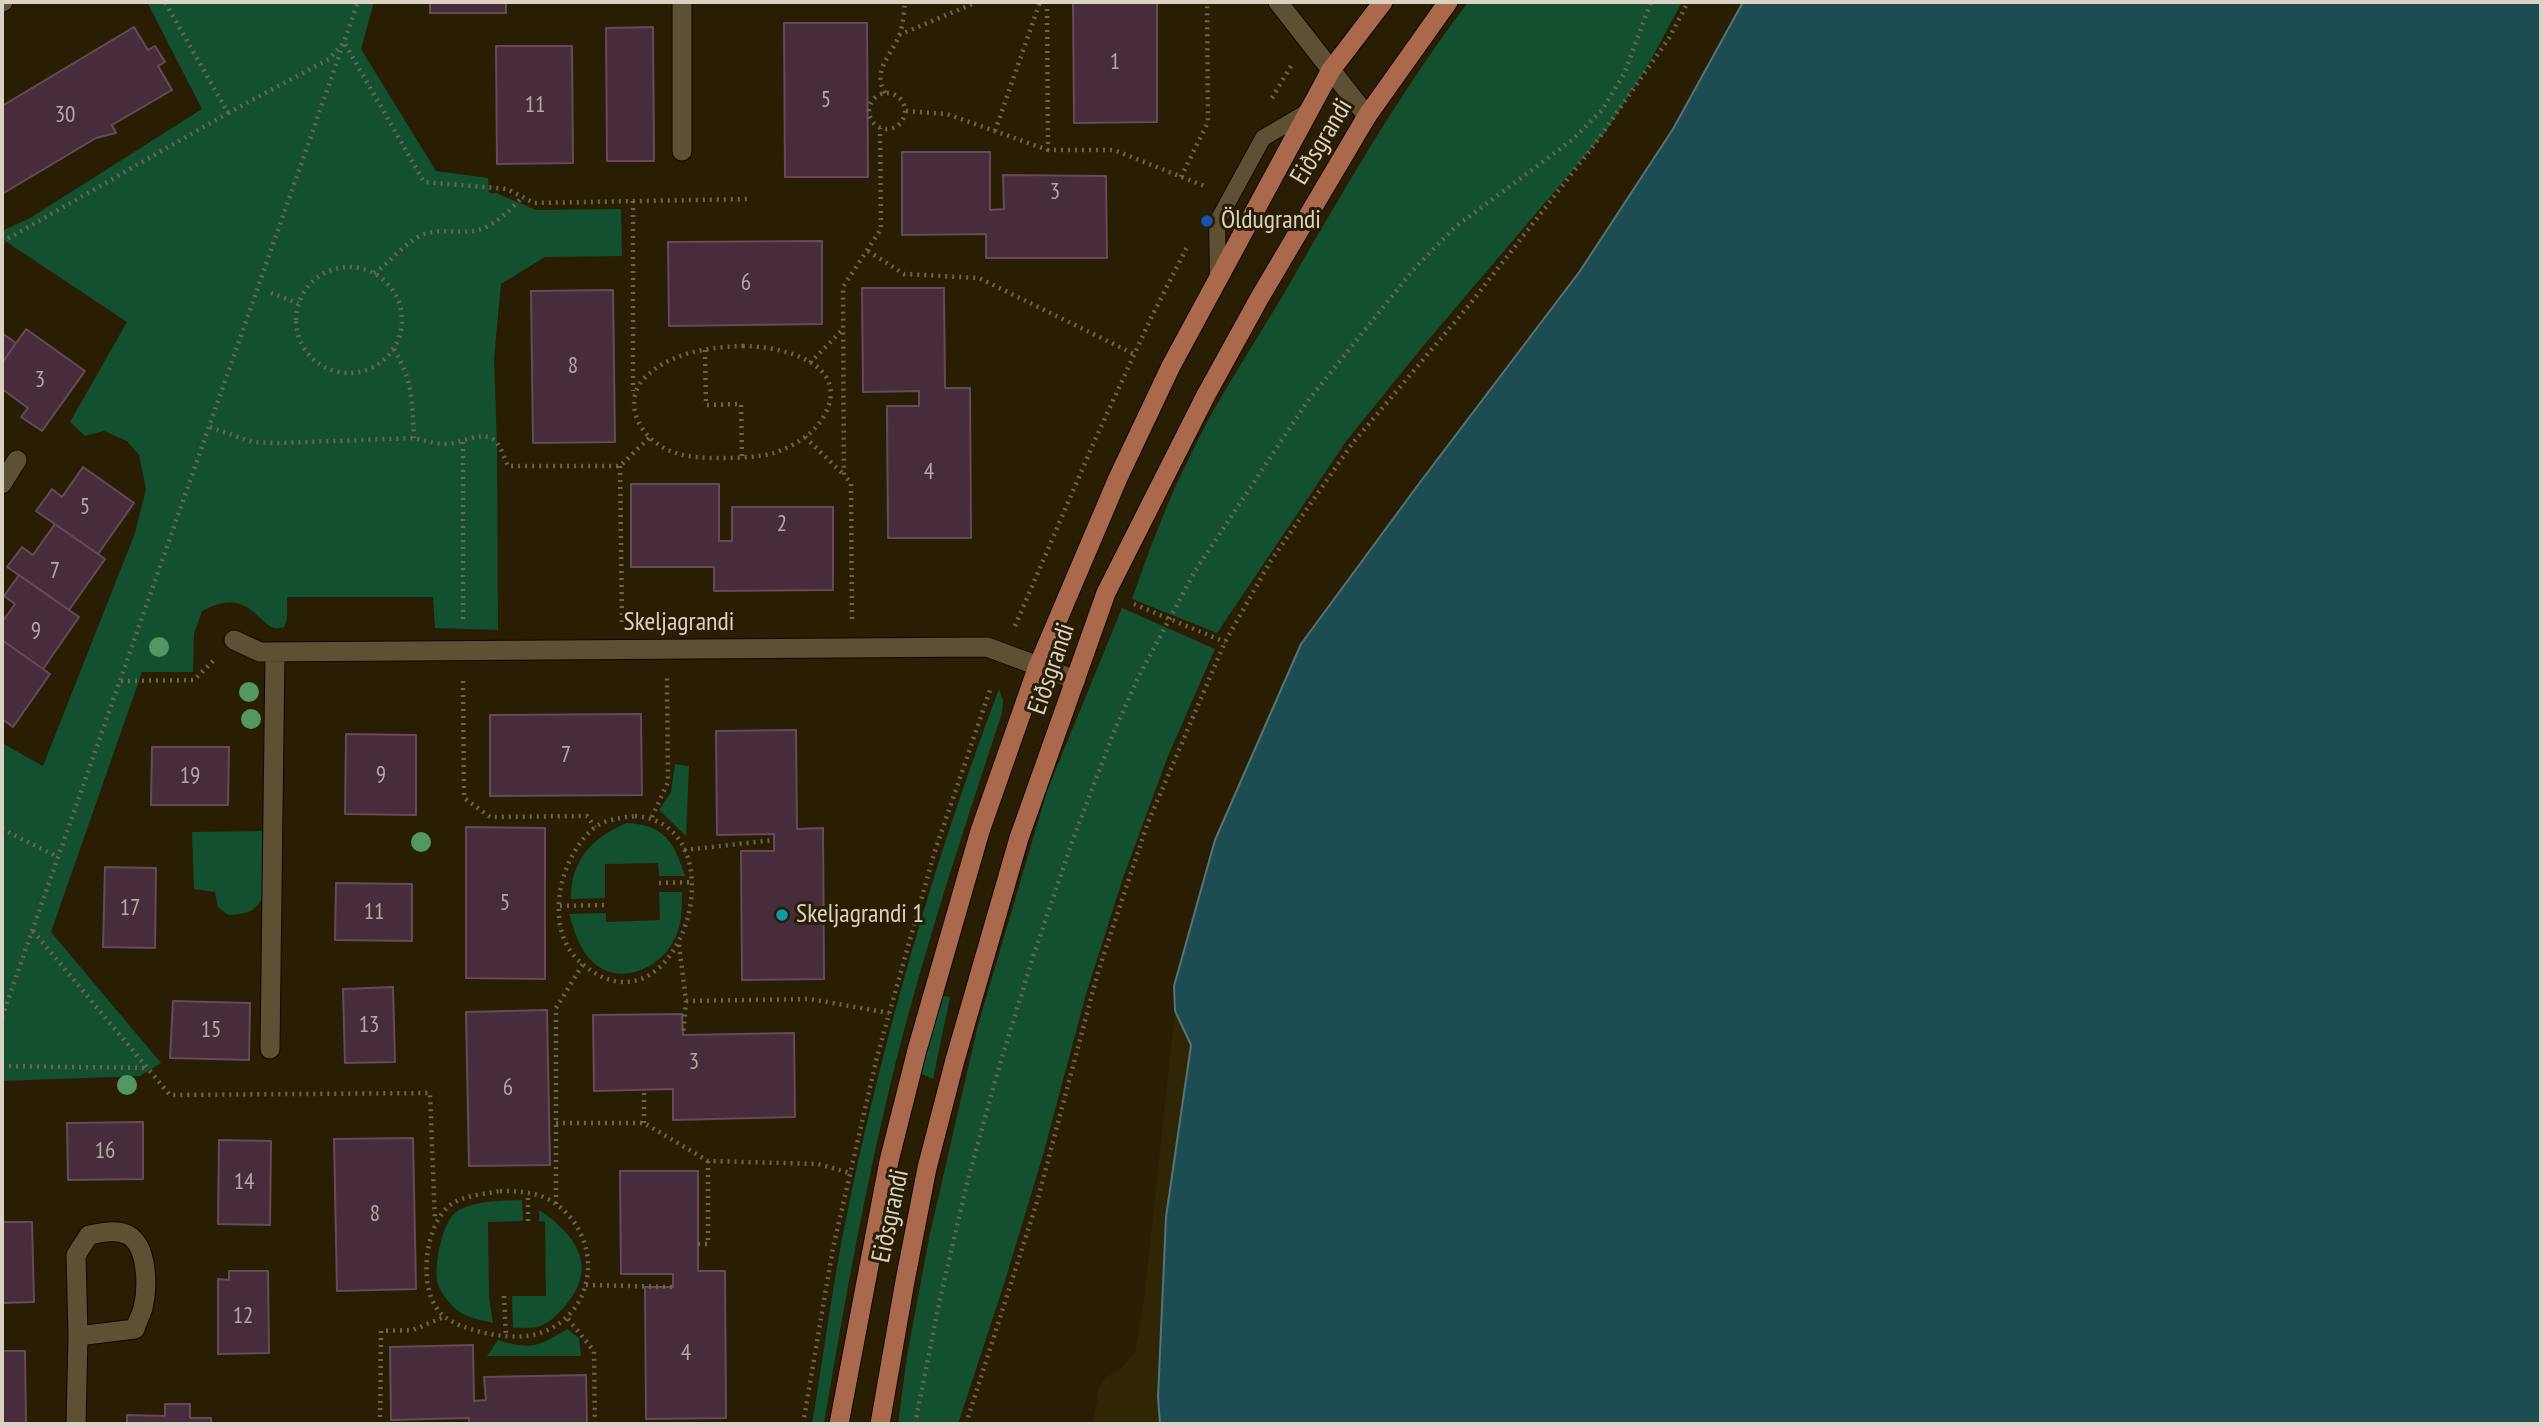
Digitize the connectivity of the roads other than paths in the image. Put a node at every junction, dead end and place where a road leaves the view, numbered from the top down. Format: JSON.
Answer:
{"nodes":[{"id":1,"x":682,"y":2,"type":"edge"},
{"id":2,"x":1278,"y":2,"type":"edge"},
{"id":3,"x":1383,"y":2,"type":"edge"},
{"id":4,"x":1448,"y":2,"type":"edge"},
{"id":5,"x":1331,"y":70,"type":"junction"},
{"id":6,"x":1309,"y":111,"type":"junction"},
{"id":7,"x":1367,"y":116,"type":"junction"},
{"id":8,"x":682,"y":151,"type":"dead end"},
{"id":9,"x":1218,"y":278,"type":"junction"},
{"id":10,"x":17,"y":460,"type":"dead end"},
{"id":11,"x":2,"y":484,"type":"edge"},
{"id":12,"x":234,"y":640,"type":"road end"},
{"id":13,"x":275,"y":652,"type":"junction"},
{"id":14,"x":1038,"y":666,"type":"junction"},
{"id":15,"x":1076,"y":680,"type":"junction"},
{"id":16,"x":270,"y":1049,"type":"dead end"},
{"id":17,"x":78,"y":1336,"type":"junction"},
{"id":18,"x":76,"y":1424,"type":"edge"},
{"id":19,"x":839,"y":1424,"type":"edge"},
{"id":20,"x":880,"y":1424,"type":"edge"}],
"edges":[{"from":1,"to":8,"type":"street"},
{"from":2,"to":5,"type":"street"},
{"from":3,"to":5,"type":"main road","name":"Eiðsgrandi"},
{"from":4,"to":7,"type":"main road","name":"Eiðsgrandi"},
{"from":5,"to":6,"type":"main road","name":"Eiðsgrandi"},
{"from":5,"to":7,"type":"street"},
{"from":6,"to":9,"type":"main road","name":"Eiðsgrandi"},
{"from":6,"to":9,"type":"lane"},
{"from":7,"to":15,"type":"main road","name":"Eiðsgrandi"},
{"from":9,"to":14,"type":"main road","name":"Eiðsgrandi"},
{"from":10,"to":11,"type":"street"},
{"from":12,"to":13,"type":"street","name":"Skeljagrandi"},
{"from":13,"to":14,"type":"street","name":"Skeljagrandi"},
{"from":13,"to":16,"type":"street"},
{"from":14,"to":15,"type":"street","name":"Skeljagrandi"},
{"from":14,"to":19,"type":"main road","name":"Eiðsgrandi"},
{"from":15,"to":20,"type":"main road","name":"Eiðsgrandi"},
{"from":17,"to":17,"type":"street"},
{"from":17,"to":18,"type":"street"}]}
